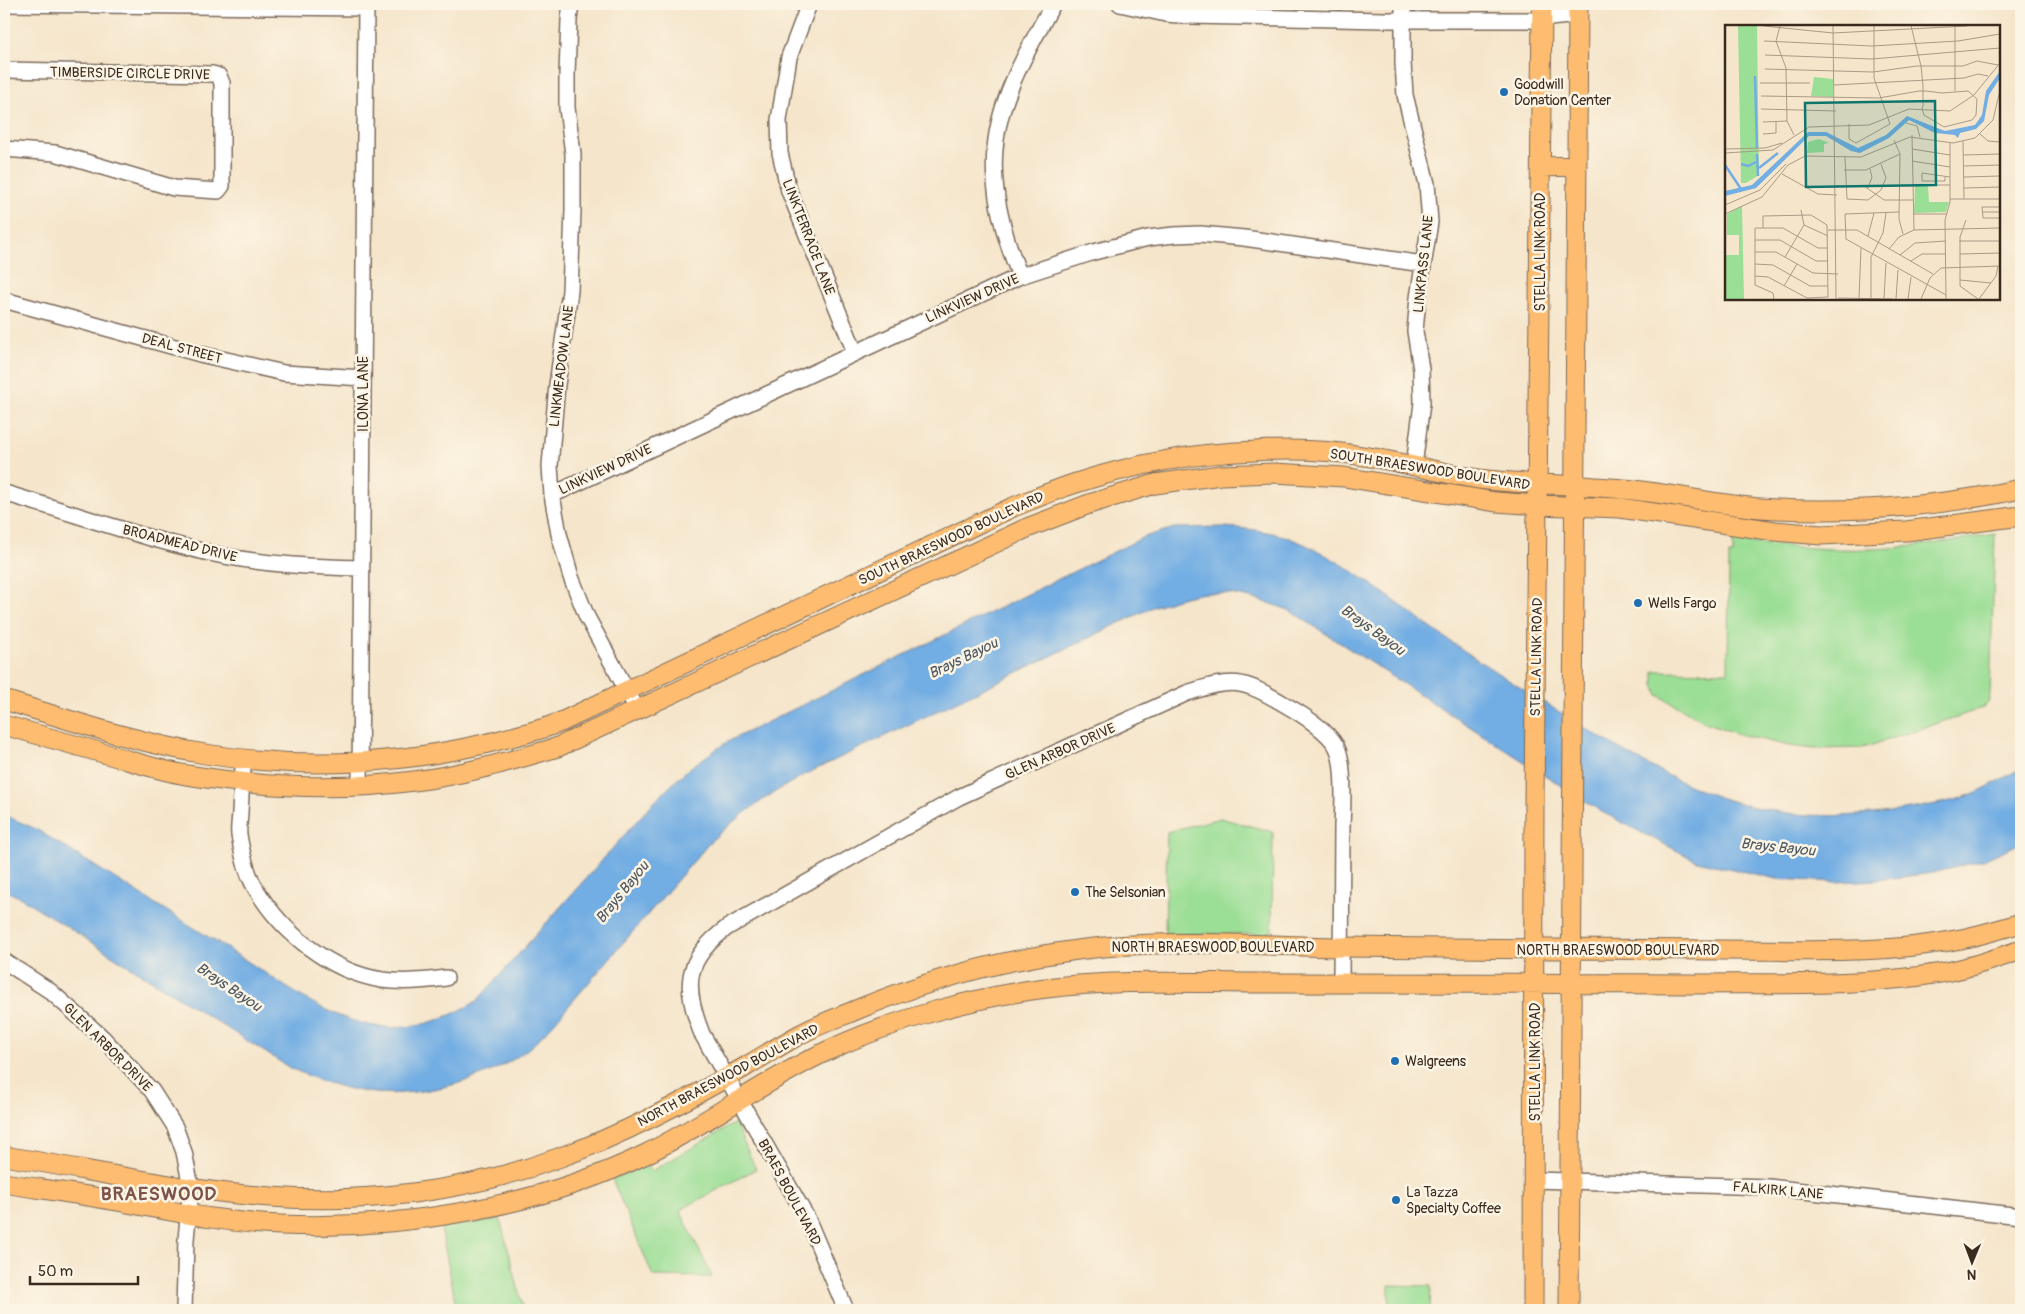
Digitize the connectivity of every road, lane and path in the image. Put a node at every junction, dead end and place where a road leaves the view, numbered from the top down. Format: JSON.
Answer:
{"nodes":[{"id":1,"x":4,"y":4,"type":"edge"},
{"id":2,"x":571,"y":4,"type":"edge"},
{"id":3,"x":810,"y":4,"type":"edge"},
{"id":4,"x":1053,"y":4,"type":"edge"},
{"id":5,"x":1120,"y":4,"type":"edge"},
{"id":6,"x":1403,"y":4,"type":"edge"},
{"id":7,"x":366,"y":6,"type":"edge"},
{"id":8,"x":1578,"y":9,"type":"edge"},
{"id":9,"x":1542,"y":12,"type":"edge"},
{"id":10,"x":1403,"y":20,"type":"junction"},
{"id":11,"x":4,"y":70,"type":"edge"},
{"id":12,"x":4,"y":149,"type":"edge"},
{"id":13,"x":1577,"y":166,"type":"junction"},
{"id":14,"x":1541,"y":167,"type":"junction"},
{"id":15,"x":1424,"y":264,"type":"junction"},
{"id":16,"x":1020,"y":276,"type":"junction"},
{"id":17,"x":4,"y":300,"type":"edge"},
{"id":18,"x":855,"y":352,"type":"junction"},
{"id":19,"x":363,"y":378,"type":"junction"},
{"id":20,"x":1414,"y":466,"type":"junction"},
{"id":21,"x":1538,"y":485,"type":"junction"},
{"id":22,"x":1574,"y":486,"type":"junction"},
{"id":23,"x":2021,"y":489,"type":"edge"},
{"id":24,"x":4,"y":493,"type":"edge"},
{"id":25,"x":552,"y":494,"type":"junction"},
{"id":26,"x":1712,"y":503,"type":"junction"},
{"id":27,"x":1538,"y":505,"type":"junction"},
{"id":28,"x":1574,"y":507,"type":"junction"},
{"id":29,"x":1906,"y":507,"type":"junction"},
{"id":30,"x":2021,"y":516,"type":"edge"},
{"id":31,"x":1705,"y":521,"type":"junction"},
{"id":32,"x":1906,"y":531,"type":"junction"},
{"id":33,"x":361,"y":568,"type":"junction"},
{"id":34,"x":627,"y":691,"type":"junction"},
{"id":35,"x":4,"y":700,"type":"edge"},
{"id":36,"x":638,"y":711,"type":"junction"},
{"id":37,"x":4,"y":725,"type":"edge"},
{"id":38,"x":244,"y":759,"type":"junction"},
{"id":39,"x":360,"y":763,"type":"junction"},
{"id":40,"x":242,"y":782,"type":"junction"},
{"id":41,"x":360,"y":785,"type":"junction"},
{"id":42,"x":2021,"y":923,"type":"edge"},
{"id":43,"x":1341,"y":947,"type":"junction"},
{"id":44,"x":1572,"y":949,"type":"junction"},
{"id":45,"x":1535,"y":950,"type":"junction"},
{"id":46,"x":1813,"y":950,"type":"junction"},
{"id":47,"x":2021,"y":950,"type":"edge"},
{"id":48,"x":4,"y":961,"type":"edge"},
{"id":49,"x":951,"y":975,"type":"junction"},
{"id":50,"x":446,"y":978,"type":"dead end"},
{"id":51,"x":1813,"y":982,"type":"junction"},
{"id":52,"x":1341,"y":983,"type":"junction"},
{"id":53,"x":1535,"y":984,"type":"junction"},
{"id":54,"x":1571,"y":984,"type":"junction"},
{"id":55,"x":973,"y":1001,"type":"junction"},
{"id":56,"x":726,"y":1077,"type":"junction"},
{"id":57,"x":739,"y":1100,"type":"junction"},
{"id":58,"x":4,"y":1156,"type":"edge"},
{"id":59,"x":1534,"y":1180,"type":"junction"},
{"id":60,"x":1570,"y":1180,"type":"junction"},
{"id":61,"x":4,"y":1183,"type":"edge"},
{"id":62,"x":191,"y":1187,"type":"junction"},
{"id":63,"x":436,"y":1190,"type":"junction"},
{"id":64,"x":188,"y":1216,"type":"junction"},
{"id":65,"x":440,"y":1216,"type":"junction"},
{"id":66,"x":2021,"y":1216,"type":"edge"},
{"id":67,"x":184,"y":1310,"type":"edge"},
{"id":68,"x":846,"y":1310,"type":"edge"},
{"id":69,"x":1533,"y":1310,"type":"edge"},
{"id":70,"x":1569,"y":1310,"type":"edge"}],
"edges":[{"from":1,"to":7,"type":"street"},
{"from":2,"to":25,"type":"street","name":"LINKMEADOW LANE"},
{"from":3,"to":18,"type":"street","name":"LINKTERRACE LANE"},
{"from":4,"to":16,"type":"street"},
{"from":5,"to":10,"type":"street"},
{"from":6,"to":10,"type":"street","name":"LINKPASS LANE"},
{"from":7,"to":19,"type":"street","name":"ILONA LANE"},
{"from":8,"to":9,"type":"street"},
{"from":8,"to":13,"type":"main road"},
{"from":9,"to":10,"type":"street"},
{"from":9,"to":14,"type":"main road","name":"STELLA LINK ROAD"},
{"from":10,"to":15,"type":"street","name":"LINKPASS LANE"},
{"from":11,"to":12,"type":"street","name":"TIMBERSIDE CIRCLE DRIVE"},
{"from":13,"to":14,"type":"main road"},
{"from":13,"to":22,"type":"main road"},
{"from":14,"to":21,"type":"main road","name":"STELLA LINK ROAD"},
{"from":15,"to":16,"type":"street","name":"LINKVIEW DRIVE"},
{"from":15,"to":20,"type":"street","name":"LINKPASS LANE"},
{"from":16,"to":18,"type":"street","name":"LINKVIEW DRIVE"},
{"from":17,"to":19,"type":"street","name":"DEAL STREET"},
{"from":18,"to":25,"type":"street","name":"LINKVIEW DRIVE"},
{"from":19,"to":33,"type":"street","name":"ILONA LANE"},
{"from":20,"to":21,"type":"main road","name":"SOUTH BRAESWOOD BOULEVARD"},
{"from":20,"to":34,"type":"main road","name":"SOUTH BRAESWOOD BOULEVARD"},
{"from":21,"to":22,"type":"main road","name":"SOUTH BRAESWOOD BOULEVARD"},
{"from":21,"to":27,"type":"main road","name":"STELLA LINK ROAD"},
{"from":22,"to":26,"type":"main road","name":"SOUTH BRAESWOOD BOULEVARD"},
{"from":22,"to":28,"type":"main road"},
{"from":23,"to":29,"type":"main road","name":"SOUTH BRAESWOOD BOULEVARD"},
{"from":24,"to":33,"type":"street","name":"BROADMEAD DRIVE"},
{"from":25,"to":34,"type":"street","name":"LINKMEADOW LANE"},
{"from":26,"to":29,"type":"main road","name":"SOUTH BRAESWOOD BOULEVARD"},
{"from":26,"to":31,"type":"main road"},
{"from":27,"to":28,"type":"main road","name":"SOUTH BRAESWOOD BOULEVARD"},
{"from":27,"to":36,"type":"main road","name":"SOUTH BRAESWOOD BOULEVARD"},
{"from":27,"to":45,"type":"main road","name":"STELLA LINK ROAD"},
{"from":28,"to":31,"type":"main road","name":"SOUTH BRAESWOOD BOULEVARD"},
{"from":28,"to":44,"type":"main road"},
{"from":29,"to":32,"type":"main road"},
{"from":30,"to":32,"type":"main road","name":"SOUTH BRAESWOOD BOULEVARD"},
{"from":31,"to":32,"type":"main road","name":"SOUTH BRAESWOOD BOULEVARD"},
{"from":33,"to":39,"type":"street","name":"ILONA LANE"},
{"from":34,"to":36,"type":"street","name":"LINKMEADOW LANE"},
{"from":34,"to":39,"type":"main road","name":"SOUTH BRAESWOOD BOULEVARD"},
{"from":35,"to":38,"type":"main road","name":"SOUTH BRAESWOOD BOULEVARD"},
{"from":36,"to":41,"type":"main road","name":"SOUTH BRAESWOOD BOULEVARD"},
{"from":37,"to":40,"type":"main road","name":"SOUTH BRAESWOOD BOULEVARD"},
{"from":38,"to":39,"type":"main road","name":"SOUTH BRAESWOOD BOULEVARD"},
{"from":38,"to":40,"type":"street"},
{"from":39,"to":41,"type":"street","name":"ILONA LANE"},
{"from":40,"to":41,"type":"main road","name":"SOUTH BRAESWOOD BOULEVARD"},
{"from":40,"to":50,"type":"street"},
{"from":42,"to":46,"type":"main road","name":"NORTH BRAESWOOD BOULEVARD"},
{"from":43,"to":45,"type":"main road","name":"NORTH BRAESWOOD BOULEVARD"},
{"from":43,"to":49,"type":"main road","name":"NORTH BRAESWOOD BOULEVARD"},
{"from":43,"to":52,"type":"street","name":"GLEN ARBOR DRIVE"},
{"from":43,"to":56,"type":"street","name":"GLEN ARBOR DRIVE"},
{"from":44,"to":45,"type":"main road","name":"NORTH BRAESWOOD BOULEVARD"},
{"from":44,"to":46,"type":"main road","name":"NORTH BRAESWOOD BOULEVARD"},
{"from":44,"to":54,"type":"main road"},
{"from":45,"to":53,"type":"main road","name":"STELLA LINK ROAD"},
{"from":46,"to":51,"type":"main road"},
{"from":47,"to":51,"type":"main road","name":"NORTH BRAESWOOD BOULEVARD"},
{"from":48,"to":62,"type":"street","name":"GLEN ARBOR DRIVE"},
{"from":49,"to":55,"type":"main road"},
{"from":49,"to":56,"type":"main road","name":"NORTH BRAESWOOD BOULEVARD"},
{"from":51,"to":54,"type":"main road","name":"NORTH BRAESWOOD BOULEVARD"},
{"from":52,"to":53,"type":"main road","name":"NORTH BRAESWOOD BOULEVARD"},
{"from":52,"to":55,"type":"main road","name":"NORTH BRAESWOOD BOULEVARD"},
{"from":53,"to":54,"type":"main road","name":"NORTH BRAESWOOD BOULEVARD"},
{"from":53,"to":59,"type":"main road","name":"STELLA LINK ROAD"},
{"from":54,"to":60,"type":"main road"},
{"from":55,"to":57,"type":"main road","name":"NORTH BRAESWOOD BOULEVARD"},
{"from":56,"to":57,"type":"street","name":"BRAES BOULEVARD"},
{"from":56,"to":63,"type":"main road","name":"NORTH BRAESWOOD BOULEVARD"},
{"from":57,"to":65,"type":"main road","name":"NORTH BRAESWOOD BOULEVARD"},
{"from":57,"to":68,"type":"street","name":"BRAES BOULEVARD"},
{"from":58,"to":62,"type":"main road","name":"NORTH BRAESWOOD BOULEVARD"},
{"from":59,"to":60,"type":"street","name":"FALKIRK LANE"},
{"from":59,"to":69,"type":"main road","name":"STELLA LINK ROAD"},
{"from":60,"to":66,"type":"street","name":"FALKIRK LANE"},
{"from":60,"to":70,"type":"main road"},
{"from":61,"to":64,"type":"main road","name":"NORTH BRAESWOOD BOULEVARD"},
{"from":62,"to":63,"type":"main road","name":"NORTH BRAESWOOD BOULEVARD"},
{"from":62,"to":64,"type":"street","name":"GLEN ARBOR DRIVE"},
{"from":63,"to":65,"type":"main road"},
{"from":64,"to":65,"type":"main road","name":"NORTH BRAESWOOD BOULEVARD"},
{"from":64,"to":67,"type":"street","name":"GLEN ARBOR DRIVE"}]}
